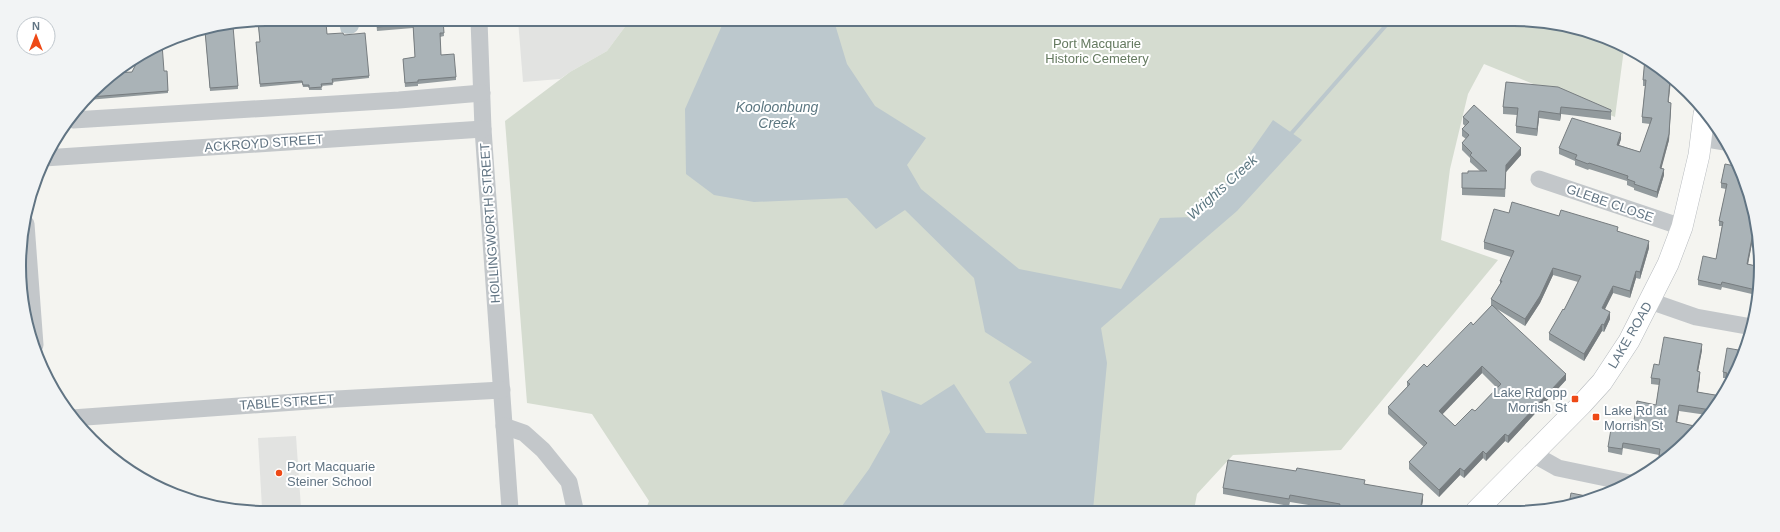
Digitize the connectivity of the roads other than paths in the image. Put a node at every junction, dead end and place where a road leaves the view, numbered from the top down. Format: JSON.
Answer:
{"nodes":[{"id":1,"x":479,"y":26,"type":"edge"},
{"id":2,"x":482,"y":93,"type":"junction"},
{"id":3,"x":1704,"y":119,"type":"edge"},
{"id":4,"x":76,"y":120,"type":"edge"},
{"id":5,"x":483,"y":129,"type":"junction"},
{"id":6,"x":1702,"y":138,"type":"junction"},
{"id":7,"x":1719,"y":141,"type":"edge"},
{"id":8,"x":52,"y":157,"type":"edge"},
{"id":9,"x":1539,"y":179,"type":"dead end"},
{"id":10,"x":1682,"y":227,"type":"junction"},
{"id":11,"x":27,"y":243,"type":"edge"},
{"id":12,"x":1650,"y":301,"type":"junction"},
{"id":13,"x":34,"y":326,"type":"edge"},
{"id":14,"x":1746,"y":326,"type":"edge"},
{"id":15,"x":502,"y":390,"type":"junction"},
{"id":16,"x":80,"y":417,"type":"edge"},
{"id":17,"x":504,"y":426,"type":"junction"},
{"id":18,"x":1533,"y":454,"type":"junction"},
{"id":19,"x":1620,"y":481,"type":"edge"},
{"id":20,"x":510,"y":506,"type":"edge"},
{"id":21,"x":574,"y":506,"type":"edge"},
{"id":22,"x":1481,"y":506,"type":"edge"}],
"edges":[{"from":1,"to":2,"type":"street","name":"HOLLINGWORTH STREET"},
{"from":2,"to":4,"type":"street"},
{"from":2,"to":5,"type":"street","name":"HOLLINGWORTH STREET"},
{"from":3,"to":6,"type":"main road","name":"LAKE ROAD"},
{"from":5,"to":8,"type":"street","name":"ACKROYD STREET"},
{"from":5,"to":15,"type":"street","name":"HOLLINGWORTH STREET"},
{"from":6,"to":7,"type":"street"},
{"from":6,"to":10,"type":"main road","name":"LAKE ROAD"},
{"from":9,"to":10,"type":"street","name":"GLEBE CLOSE"},
{"from":10,"to":12,"type":"main road","name":"LAKE ROAD"},
{"from":11,"to":13,"type":"street"},
{"from":12,"to":14,"type":"street"},
{"from":12,"to":18,"type":"main road","name":"LAKE ROAD"},
{"from":15,"to":16,"type":"street","name":"TABLE STREET"},
{"from":15,"to":17,"type":"street","name":"HOLLINGWORTH STREET"},
{"from":17,"to":20,"type":"street","name":"HOLLINGWORTH STREET"},
{"from":17,"to":21,"type":"street"},
{"from":18,"to":19,"type":"street"},
{"from":18,"to":22,"type":"main road","name":"LAKE ROAD"}]}
